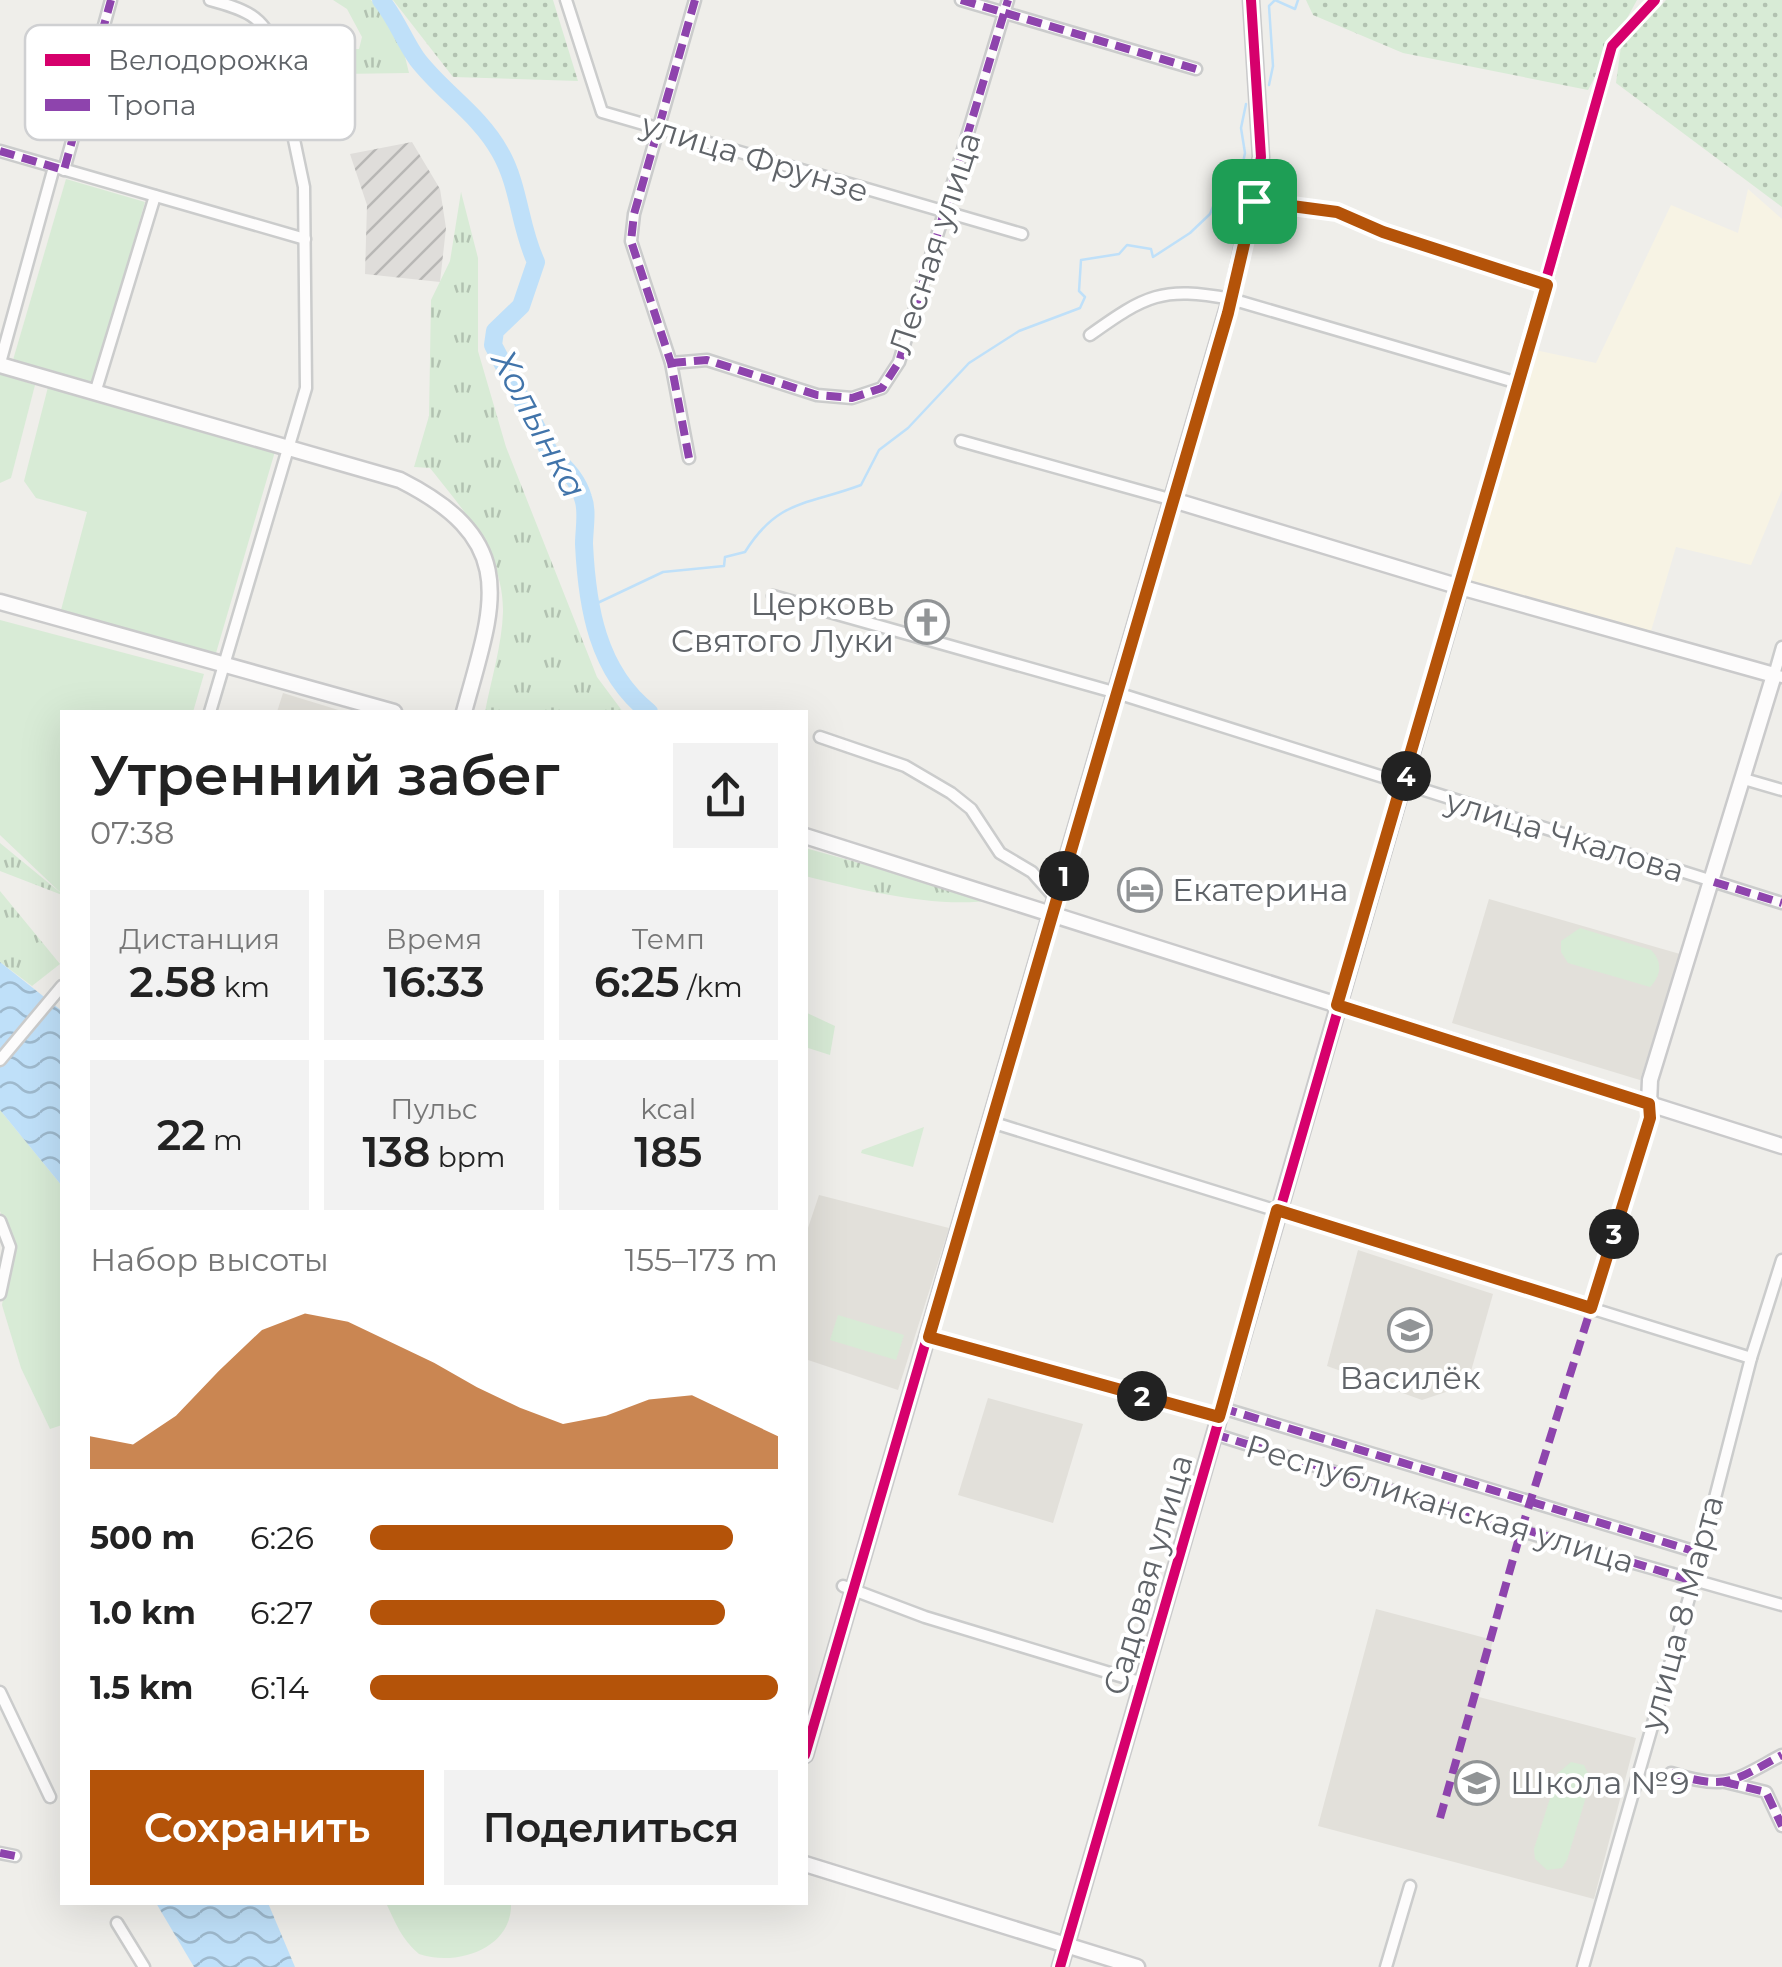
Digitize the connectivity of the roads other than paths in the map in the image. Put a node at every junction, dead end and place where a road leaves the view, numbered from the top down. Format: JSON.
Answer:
{"nodes":[{"id":1,"x":111,"y":0,"type":"edge"},
{"id":2,"x":210,"y":0,"type":"edge"},
{"id":3,"x":566,"y":0,"type":"edge"},
{"id":4,"x":695,"y":0,"type":"edge"},
{"id":5,"x":961,"y":0,"type":"edge"},
{"id":6,"x":1008,"y":0,"type":"edge"},
{"id":7,"x":1251,"y":0,"type":"edge"},
{"id":8,"x":1655,"y":0,"type":"edge"},
{"id":9,"x":251,"y":6,"type":"edge"},
{"id":10,"x":1004,"y":12,"type":"junction"},
{"id":11,"x":103,"y":25,"type":"edge"},
{"id":12,"x":1196,"y":69,"type":"dead end"},
{"id":13,"x":658,"y":128,"type":"junction"},
{"id":14,"x":68,"y":140,"type":"edge"},
{"id":15,"x":294,"y":140,"type":"edge"},
{"id":16,"x":0,"y":151,"type":"edge"},
{"id":17,"x":59,"y":168,"type":"junction"},
{"id":18,"x":155,"y":196,"type":"junction"},
{"id":19,"x":1254,"y":201,"type":"junction"},
{"id":20,"x":947,"y":213,"type":"junction"},
{"id":21,"x":1022,"y":234,"type":"dead end"},
{"id":22,"x":305,"y":238,"type":"junction"},
{"id":23,"x":1547,"y":285,"type":"junction"},
{"id":24,"x":1231,"y":299,"type":"junction"},
{"id":25,"x":1090,"y":335,"type":"dead end"},
{"id":26,"x":671,"y":363,"type":"junction"},
{"id":27,"x":0,"y":364,"type":"edge"},
{"id":28,"x":1518,"y":383,"type":"junction"},
{"id":29,"x":95,"y":393,"type":"junction"},
{"id":30,"x":961,"y":441,"type":"dead end"},
{"id":31,"x":286,"y":448,"type":"junction"},
{"id":32,"x":689,"y":458,"type":"dead end"},
{"id":33,"x":1173,"y":500,"type":"junction"},
{"id":34,"x":1460,"y":587,"type":"junction"},
{"id":35,"x":774,"y":596,"type":"dead end"},
{"id":36,"x":0,"y":602,"type":"edge"},
{"id":37,"x":1782,"y":647,"type":"edge"},
{"id":38,"x":226,"y":663,"type":"junction"},
{"id":39,"x":1778,"y":676,"type":"edge"},
{"id":40,"x":1117,"y":693,"type":"junction"},
{"id":41,"x":211,"y":710,"type":"edge"},
{"id":42,"x":387,"y":710,"type":"edge"},
{"id":43,"x":464,"y":710,"type":"edge"},
{"id":44,"x":820,"y":737,"type":"dead end"},
{"id":45,"x":1744,"y":779,"type":"junction"},
{"id":46,"x":1404,"y":786,"type":"junction"},
{"id":47,"x":1782,"y":790,"type":"edge"},
{"id":48,"x":808,"y":837,"type":"edge"},
{"id":49,"x":1714,"y":882,"type":"junction"},
{"id":50,"x":1782,"y":903,"type":"edge"},
{"id":51,"x":1054,"y":907,"type":"junction"},
{"id":52,"x":60,"y":988,"type":"edge"},
{"id":53,"x":1337,"y":1005,"type":"junction"},
{"id":54,"x":0,"y":1060,"type":"edge"},
{"id":55,"x":1649,"y":1104,"type":"junction"},
{"id":56,"x":991,"y":1122,"type":"junction"},
{"id":57,"x":1782,"y":1146,"type":"edge"},
{"id":58,"x":1277,"y":1210,"type":"junction"},
{"id":59,"x":0,"y":1221,"type":"edge"},
{"id":60,"x":1782,"y":1260,"type":"edge"},
{"id":61,"x":0,"y":1294,"type":"edge"},
{"id":62,"x":1591,"y":1308,"type":"junction"},
{"id":63,"x":929,"y":1337,"type":"junction"},
{"id":64,"x":1750,"y":1358,"type":"junction"},
{"id":65,"x":1220,"y":1413,"type":"junction"},
{"id":66,"x":1214,"y":1434,"type":"junction"},
{"id":67,"x":1700,"y":1553,"type":"junction"},
{"id":68,"x":1693,"y":1580,"type":"junction"},
{"id":69,"x":848,"y":1588,"type":"junction"},
{"id":70,"x":1782,"y":1605,"type":"edge"},
{"id":71,"x":1142,"y":1684,"type":"junction"},
{"id":72,"x":0,"y":1692,"type":"edge"},
{"id":73,"x":808,"y":1744,"type":"edge"},
{"id":74,"x":1782,"y":1755,"type":"edge"},
{"id":75,"x":1671,"y":1774,"type":"dead end"},
{"id":76,"x":1724,"y":1782,"type":"junction"},
{"id":77,"x":50,"y":1797,"type":"dead end"},
{"id":78,"x":1782,"y":1826,"type":"edge"},
{"id":79,"x":0,"y":1853,"type":"edge"},
{"id":80,"x":15,"y":1856,"type":"dead end"},
{"id":81,"x":808,"y":1865,"type":"edge"},
{"id":82,"x":1410,"y":1886,"type":"dead end"},
{"id":83,"x":117,"y":1923,"type":"dead end"},
{"id":84,"x":1066,"y":1946,"type":"junction"},
{"id":85,"x":144,"y":1967,"type":"edge"},
{"id":86,"x":1060,"y":1967,"type":"edge"},
{"id":87,"x":1137,"y":1967,"type":"edge"},
{"id":88,"x":1386,"y":1967,"type":"edge"},
{"id":89,"x":1583,"y":1967,"type":"edge"}],
"edges":[{"from":1,"to":11,"type":"street"},
{"from":2,"to":9,"type":"street"},
{"from":3,"to":13,"type":"street","name":"улица Фрунзе"},
{"from":4,"to":13,"type":"street"},
{"from":5,"to":10,"type":"street"},
{"from":6,"to":10,"type":"street","name":"Лесная улица"},
{"from":7,"to":19,"type":"street"},
{"from":8,"to":23,"type":"street","name":"Садовая улица"},
{"from":10,"to":12,"type":"street"},
{"from":10,"to":20,"type":"street","name":"Лесная улица"},
{"from":13,"to":20,"type":"street","name":"улица Фрунзе"},
{"from":13,"to":26,"type":"street"},
{"from":14,"to":17,"type":"street"},
{"from":15,"to":22,"type":"street"},
{"from":16,"to":17,"type":"street"},
{"from":17,"to":18,"type":"street"},
{"from":17,"to":27,"type":"street"},
{"from":18,"to":22,"type":"street"},
{"from":18,"to":29,"type":"street"},
{"from":19,"to":23,"type":"street"},
{"from":19,"to":24,"type":"street"},
{"from":20,"to":21,"type":"street","name":"улица Фрунзе"},
{"from":20,"to":26,"type":"street","name":"Лесная улица"},
{"from":22,"to":31,"type":"street"},
{"from":23,"to":28,"type":"street","name":"Садовая улица"},
{"from":24,"to":25,"type":"street"},
{"from":24,"to":28,"type":"street"},
{"from":24,"to":33,"type":"street"},
{"from":26,"to":32,"type":"street"},
{"from":27,"to":29,"type":"street"},
{"from":28,"to":34,"type":"street","name":"Садовая улица"},
{"from":29,"to":31,"type":"street"},
{"from":30,"to":33,"type":"street"},
{"from":31,"to":38,"type":"street"},
{"from":31,"to":43,"type":"street"},
{"from":33,"to":34,"type":"street"},
{"from":33,"to":40,"type":"street"},
{"from":34,"to":39,"type":"street"},
{"from":34,"to":46,"type":"street","name":"Садовая улица"},
{"from":35,"to":40,"type":"street","name":"улица Чкалова"},
{"from":36,"to":38,"type":"street"},
{"from":37,"to":39,"type":"street"},
{"from":38,"to":41,"type":"street"},
{"from":38,"to":42,"type":"street"},
{"from":39,"to":45,"type":"street"},
{"from":40,"to":46,"type":"street","name":"улица Чкалова"},
{"from":40,"to":51,"type":"street"},
{"from":44,"to":51,"type":"street"},
{"from":45,"to":47,"type":"street"},
{"from":45,"to":49,"type":"street"},
{"from":46,"to":49,"type":"street","name":"улица Чкалова"},
{"from":46,"to":53,"type":"street","name":"Садовая улица"},
{"from":48,"to":51,"type":"street"},
{"from":49,"to":50,"type":"street","name":"улица Чкалова"},
{"from":49,"to":55,"type":"street"},
{"from":51,"to":53,"type":"street"},
{"from":51,"to":56,"type":"street"},
{"from":52,"to":54,"type":"street"},
{"from":53,"to":55,"type":"street"},
{"from":53,"to":58,"type":"street","name":"Садовая улица"},
{"from":55,"to":57,"type":"street"},
{"from":55,"to":62,"type":"street"},
{"from":56,"to":58,"type":"street"},
{"from":56,"to":63,"type":"street"},
{"from":58,"to":62,"type":"street"},
{"from":58,"to":65,"type":"street","name":"Садовая улица"},
{"from":59,"to":61,"type":"street"},
{"from":60,"to":64,"type":"street","name":"улица 8 Марта"},
{"from":62,"to":64,"type":"street"},
{"from":63,"to":65,"type":"street","name":"Республиканская улица"},
{"from":63,"to":69,"type":"street"},
{"from":64,"to":67,"type":"street","name":"улица 8 Марта"},
{"from":65,"to":66,"type":"street","name":"Садовая улица"},
{"from":65,"to":67,"type":"street","name":"Республиканская улица"},
{"from":66,"to":68,"type":"street","name":"Республиканская улица"},
{"from":66,"to":71,"type":"street","name":"Садовая улица"},
{"from":67,"to":68,"type":"street","name":"улица 8 Марта"},
{"from":68,"to":70,"type":"street","name":"Республиканская улица"},
{"from":68,"to":89,"type":"street","name":"улица 8 Марта"},
{"from":69,"to":71,"type":"street"},
{"from":69,"to":73,"type":"street"},
{"from":71,"to":84,"type":"street","name":"Садовая улица"},
{"from":72,"to":77,"type":"street"},
{"from":74,"to":76,"type":"street"},
{"from":75,"to":76,"type":"street"},
{"from":76,"to":78,"type":"street"},
{"from":79,"to":80,"type":"street"},
{"from":81,"to":84,"type":"street"},
{"from":82,"to":88,"type":"street"},
{"from":83,"to":85,"type":"street"},
{"from":84,"to":86,"type":"street","name":"Садовая улица"},
{"from":84,"to":87,"type":"street"}]}
